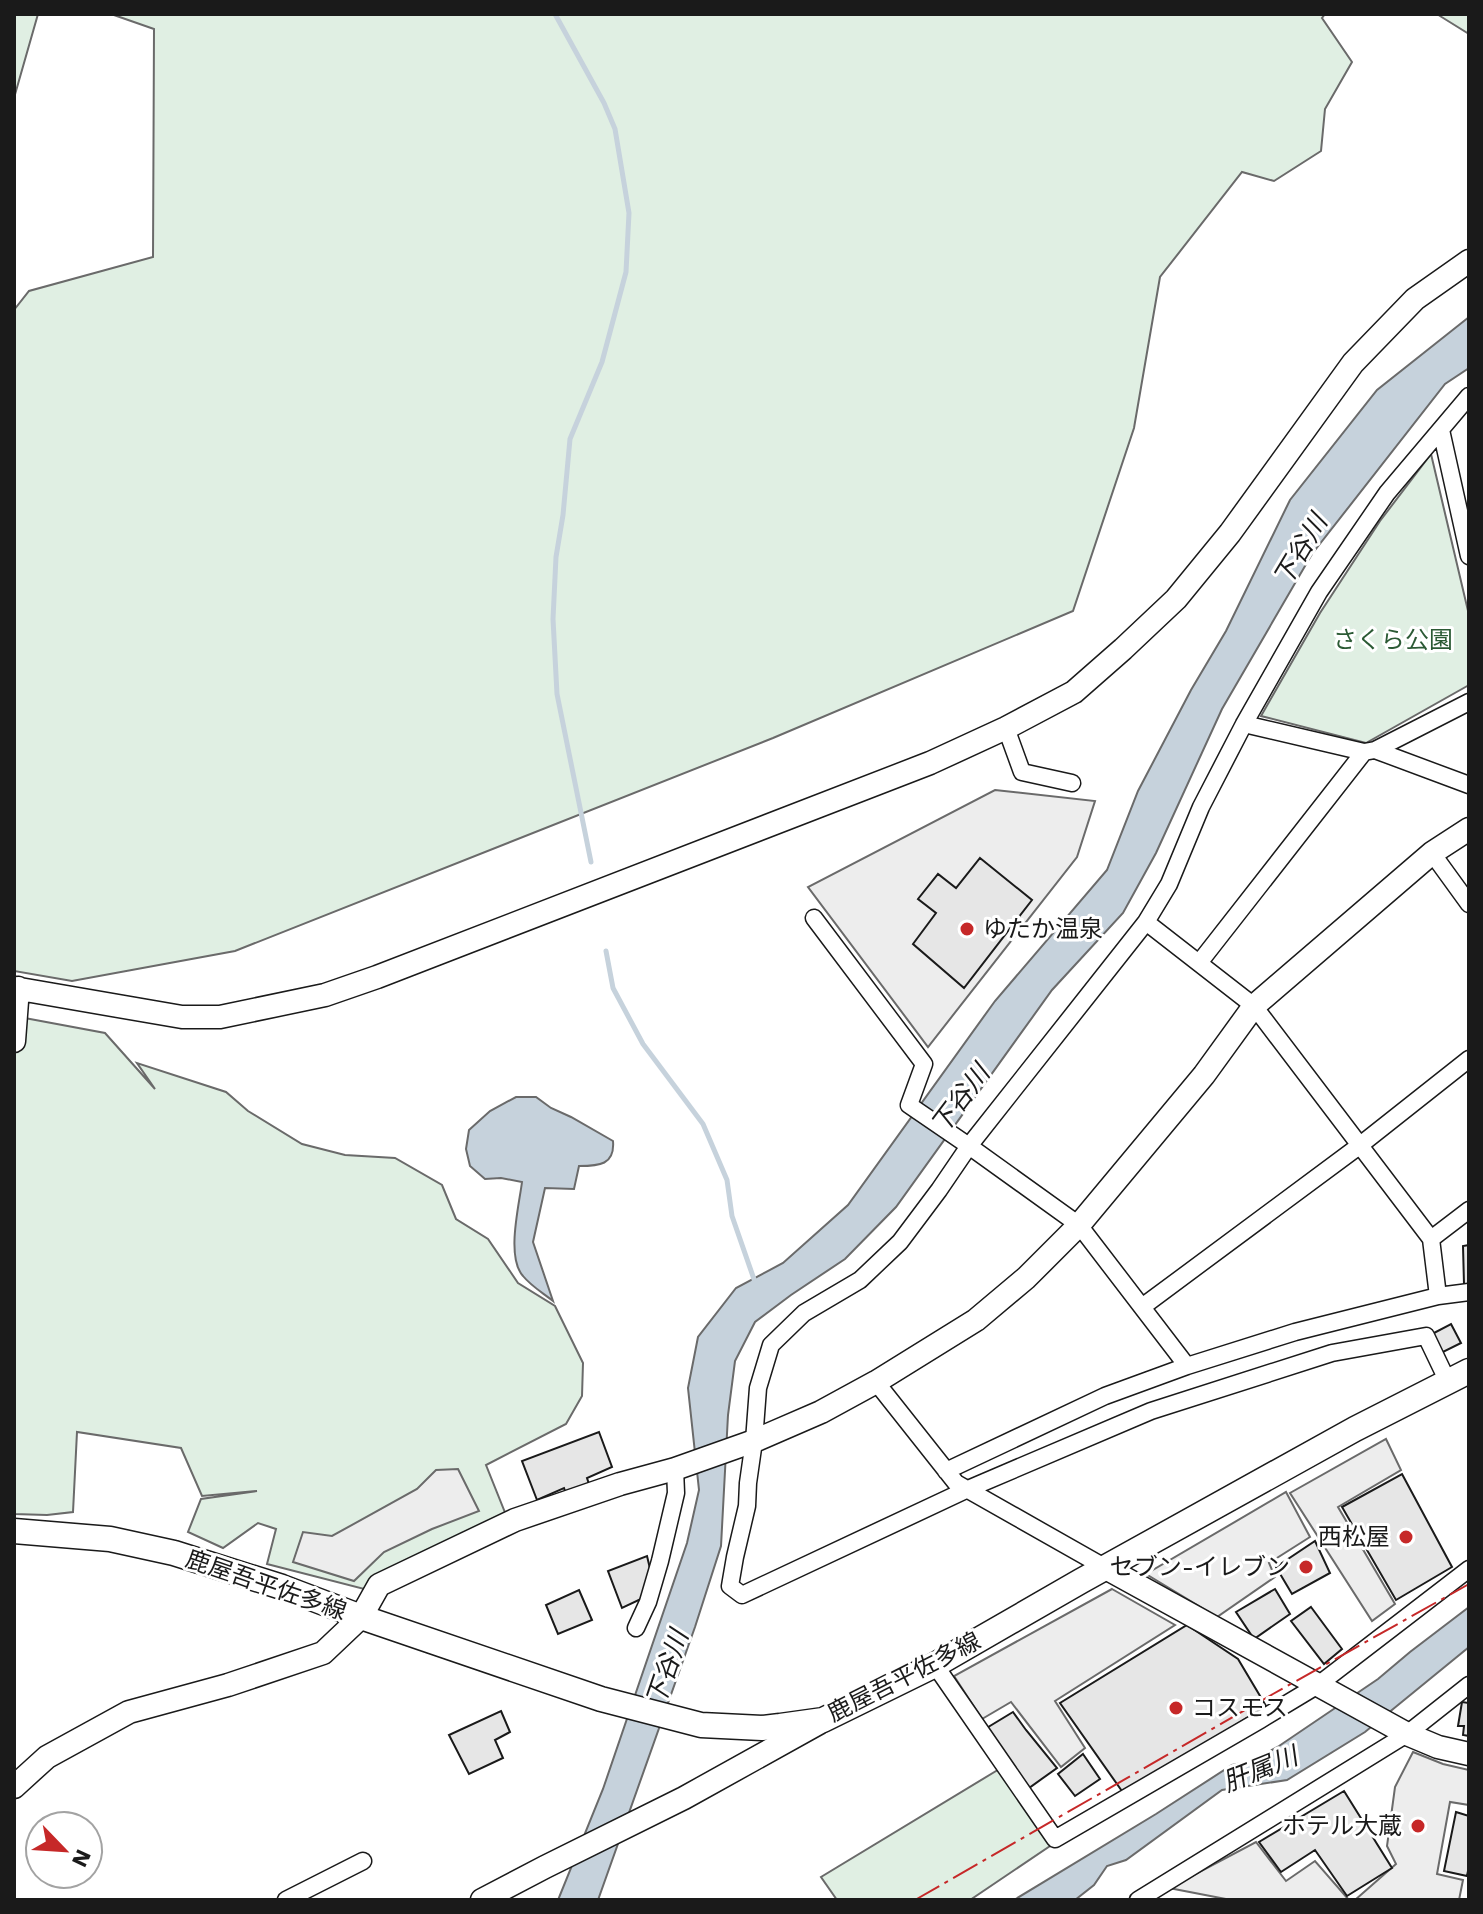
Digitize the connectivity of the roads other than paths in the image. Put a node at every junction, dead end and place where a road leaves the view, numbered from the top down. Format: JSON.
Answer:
{"nodes":[{"id":1,"x":1469,"y":261,"type":"edge"},
{"id":2,"x":1469,"y":396,"type":"edge"},
{"id":3,"x":1441,"y":430,"type":"junction"},
{"id":4,"x":1469,"y":556,"type":"edge"},
{"id":5,"x":1469,"y":702,"type":"edge"},
{"id":6,"x":1244,"y":724,"type":"junction"},
{"id":7,"x":1006,"y":728,"type":"junction"},
{"id":8,"x":1370,"y":751,"type":"junction"},
{"id":9,"x":1072,"y":783,"type":"dead end"},
{"id":10,"x":1469,"y":785,"type":"edge"},
{"id":11,"x":1469,"y":829,"type":"edge"},
{"id":12,"x":1432,"y":853,"type":"junction"},
{"id":13,"x":1469,"y":904,"type":"edge"},
{"id":14,"x":814,"y":918,"type":"dead end"},
{"id":15,"x":1146,"y":922,"type":"junction"},
{"id":16,"x":1199,"y":963,"type":"junction"},
{"id":17,"x":16,"y":988,"type":"edge"},
{"id":18,"x":1254,"y":1006,"type":"junction"},
{"id":19,"x":14,"y":1041,"type":"edge"},
{"id":20,"x":1469,"y":1059,"type":"edge"},
{"id":21,"x":969,"y":1146,"type":"junction"},
{"id":22,"x":1359,"y":1146,"type":"junction"},
{"id":23,"x":1469,"y":1210,"type":"edge"},
{"id":24,"x":1079,"y":1225,"type":"junction"},
{"id":25,"x":1431,"y":1239,"type":"junction"},
{"id":26,"x":1469,"y":1292,"type":"edge"},
{"id":27,"x":1438,"y":1296,"type":"junction"},
{"id":28,"x":1142,"y":1307,"type":"junction"},
{"id":29,"x":1187,"y":1366,"type":"junction"},
{"id":30,"x":1459,"y":1377,"type":"edge"},
{"id":31,"x":876,"y":1382,"type":"junction"},
{"id":32,"x":754,"y":1441,"type":"junction"},
{"id":33,"x":675,"y":1469,"type":"junction"},
{"id":34,"x":946,"y":1471,"type":"junction"},
{"id":35,"x":968,"y":1489,"type":"junction"},
{"id":36,"x":14,"y":1531,"type":"edge"},
{"id":37,"x":1106,"y":1568,"type":"junction"},
{"id":38,"x":1469,"y":1569,"type":"edge"},
{"id":39,"x":361,"y":1617,"type":"junction"},
{"id":40,"x":636,"y":1628,"type":"dead end"},
{"id":41,"x":935,"y":1665,"type":"junction"},
{"id":42,"x":1318,"y":1685,"type":"junction"},
{"id":43,"x":1469,"y":1685,"type":"edge"},
{"id":44,"x":823,"y":1720,"type":"junction"},
{"id":45,"x":1401,"y":1730,"type":"junction"},
{"id":46,"x":1469,"y":1754,"type":"edge"},
{"id":47,"x":14,"y":1787,"type":"edge"},
{"id":48,"x":363,"y":1861,"type":"dead end"},
{"id":49,"x":286,"y":1900,"type":"edge"},
{"id":50,"x":482,"y":1900,"type":"edge"},
{"id":51,"x":1138,"y":1900,"type":"edge"}],
"edges":[{"from":1,"to":7,"type":"street"},
{"from":2,"to":3,"type":"street"},
{"from":3,"to":4,"type":"street"},
{"from":3,"to":6,"type":"street"},
{"from":5,"to":8,"type":"street"},
{"from":6,"to":8,"type":"street"},
{"from":6,"to":15,"type":"street"},
{"from":7,"to":9,"type":"street"},
{"from":7,"to":17,"type":"street"},
{"from":8,"to":10,"type":"street"},
{"from":8,"to":16,"type":"street"},
{"from":11,"to":12,"type":"street"},
{"from":12,"to":13,"type":"street"},
{"from":12,"to":18,"type":"street"},
{"from":14,"to":21,"type":"street"},
{"from":15,"to":16,"type":"street"},
{"from":15,"to":21,"type":"street"},
{"from":16,"to":18,"type":"street"},
{"from":17,"to":19,"type":"street"},
{"from":18,"to":22,"type":"street"},
{"from":18,"to":24,"type":"street"},
{"from":20,"to":22,"type":"street"},
{"from":21,"to":24,"type":"street"},
{"from":21,"to":32,"type":"street"},
{"from":22,"to":25,"type":"street"},
{"from":22,"to":28,"type":"street"},
{"from":23,"to":25,"type":"street"},
{"from":24,"to":28,"type":"street"},
{"from":24,"to":31,"type":"street"},
{"from":25,"to":27,"type":"street"},
{"from":26,"to":27,"type":"street"},
{"from":27,"to":29,"type":"street"},
{"from":28,"to":29,"type":"street"},
{"from":29,"to":34,"type":"street"},
{"from":30,"to":35,"type":"street"},
{"from":30,"to":37,"type":"main road","name":"鹿屋吾平佐多線"},
{"from":31,"to":32,"type":"street"},
{"from":31,"to":34,"type":"street"},
{"from":32,"to":33,"type":"street"},
{"from":32,"to":35,"type":"street"},
{"from":33,"to":39,"type":"street"},
{"from":33,"to":40,"type":"street"},
{"from":34,"to":35,"type":"street"},
{"from":35,"to":37,"type":"street"},
{"from":36,"to":39,"type":"main road","name":"鹿屋吾平佐多線"},
{"from":37,"to":41,"type":"main road","name":"鹿屋吾平佐多線"},
{"from":37,"to":42,"type":"street"},
{"from":38,"to":42,"type":"street"},
{"from":39,"to":44,"type":"main road","name":"鹿屋吾平佐多線"},
{"from":39,"to":47,"type":"street"},
{"from":41,"to":42,"type":"street"},
{"from":41,"to":44,"type":"main road","name":"鹿屋吾平佐多線"},
{"from":42,"to":45,"type":"street"},
{"from":43,"to":45,"type":"street"},
{"from":44,"to":50,"type":"street"},
{"from":45,"to":46,"type":"street"},
{"from":45,"to":51,"type":"street"},
{"from":48,"to":49,"type":"street"}]}
